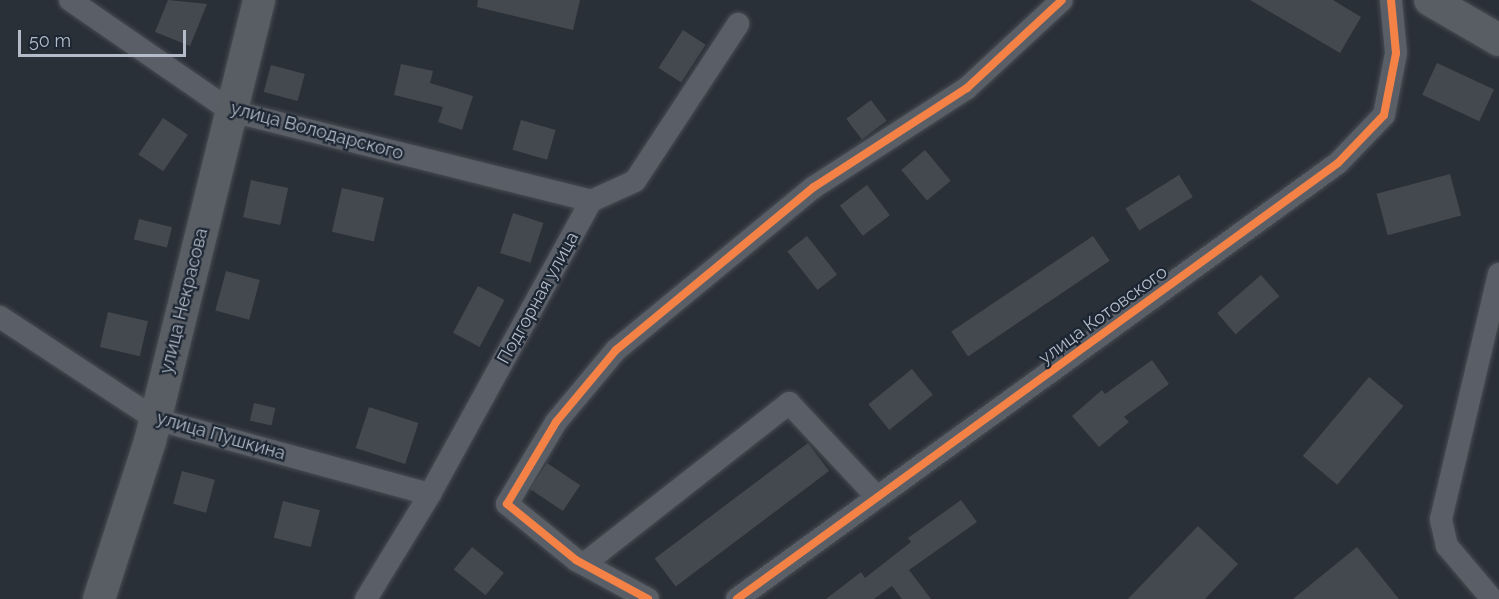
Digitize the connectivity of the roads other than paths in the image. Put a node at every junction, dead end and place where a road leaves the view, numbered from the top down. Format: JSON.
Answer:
{"nodes":[{"id":1,"x":70,"y":0,"type":"edge"},
{"id":2,"x":259,"y":0,"type":"edge"},
{"id":3,"x":1062,"y":0,"type":"edge"},
{"id":4,"x":1390,"y":0,"type":"edge"},
{"id":5,"x":1430,"y":0,"type":"edge"},
{"id":6,"x":738,"y":24,"type":"dead end"},
{"id":7,"x":1499,"y":40,"type":"edge"},
{"id":8,"x":231,"y":111,"type":"junction"},
{"id":9,"x":591,"y":201,"type":"junction"},
{"id":10,"x":1499,"y":274,"type":"edge"},
{"id":11,"x":0,"y":317,"type":"edge"},
{"id":12,"x":155,"y":419,"type":"junction"},
{"id":13,"x":430,"y":494,"type":"junction"},
{"id":14,"x":877,"y":497,"type":"junction"},
{"id":15,"x":585,"y":564,"type":"junction"},
{"id":16,"x":99,"y":599,"type":"edge"},
{"id":17,"x":366,"y":599,"type":"edge"},
{"id":18,"x":648,"y":599,"type":"edge"},
{"id":19,"x":737,"y":599,"type":"edge"},
{"id":20,"x":1492,"y":599,"type":"edge"}],
"edges":[{"from":1,"to":8,"type":"street","name":"улица Володарского"},
{"from":2,"to":8,"type":"main road","name":"улица Некрасова"},
{"from":3,"to":15,"type":"street"},
{"from":4,"to":14,"type":"street","name":"улица Котовского"},
{"from":5,"to":7,"type":"main road"},
{"from":6,"to":9,"type":"street"},
{"from":8,"to":9,"type":"street","name":"улица Володарского"},
{"from":8,"to":12,"type":"main road","name":"улица Некрасова"},
{"from":9,"to":13,"type":"street","name":"Подгорная улица"},
{"from":10,"to":20,"type":"street"},
{"from":11,"to":12,"type":"street","name":"улица Пушкина"},
{"from":12,"to":13,"type":"street","name":"улица Пушкина"},
{"from":12,"to":16,"type":"main road","name":"улица Некрасова"},
{"from":13,"to":17,"type":"street","name":"Подгорная улица"},
{"from":14,"to":15,"type":"street"},
{"from":14,"to":19,"type":"street","name":"улица Котовского"},
{"from":15,"to":18,"type":"street"}]}
